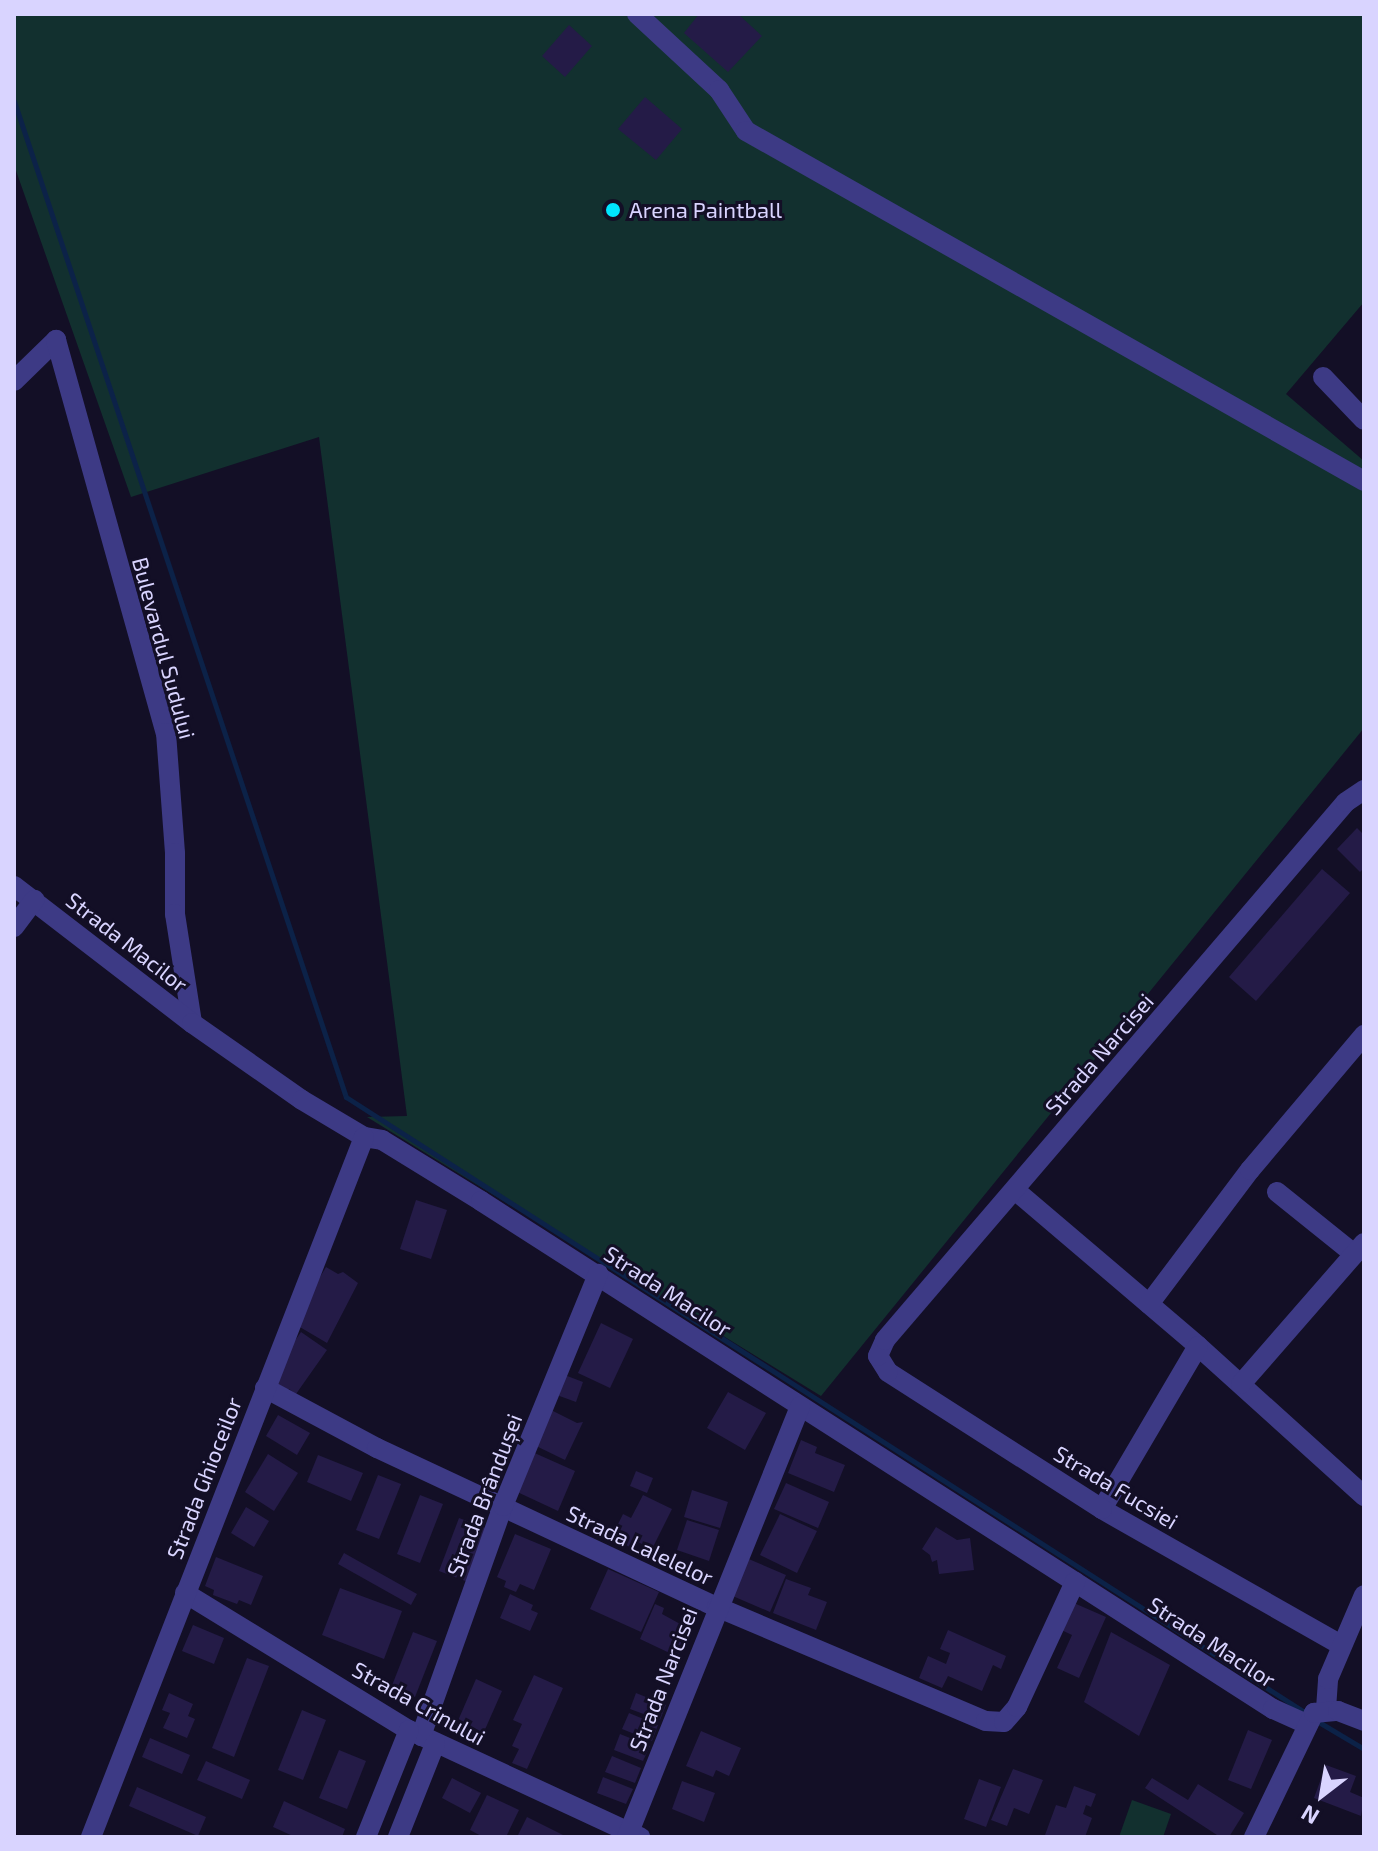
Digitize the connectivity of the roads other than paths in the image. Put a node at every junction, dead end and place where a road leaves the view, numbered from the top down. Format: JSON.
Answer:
{"nodes":[{"id":1,"x":637,"y":14,"type":"edge"},
{"id":2,"x":1323,"y":377,"type":"dead end"},
{"id":3,"x":14,"y":381,"type":"edge"},
{"id":4,"x":1364,"y":420,"type":"edge"},
{"id":5,"x":1364,"y":481,"type":"edge"},
{"id":6,"x":1364,"y":790,"type":"edge"},
{"id":7,"x":14,"y":886,"type":"edge"},
{"id":8,"x":34,"y":900,"type":"junction"},
{"id":9,"x":14,"y":927,"type":"edge"},
{"id":10,"x":192,"y":1023,"type":"junction"},
{"id":11,"x":1364,"y":1035,"type":"edge"},
{"id":12,"x":364,"y":1137,"type":"junction"},
{"id":13,"x":1015,"y":1190,"type":"junction"},
{"id":14,"x":1277,"y":1192,"type":"dead end"},
{"id":15,"x":1359,"y":1249,"type":"edge"},
{"id":16,"x":598,"y":1274,"type":"junction"},
{"id":17,"x":1149,"y":1304,"type":"junction"},
{"id":18,"x":1198,"y":1346,"type":"junction"},
{"id":19,"x":878,"y":1356,"type":"joint"},
{"id":20,"x":1241,"y":1384,"type":"junction"},
{"id":21,"x":265,"y":1388,"type":"junction"},
{"id":22,"x":800,"y":1406,"type":"junction"},
{"id":23,"x":1364,"y":1496,"type":"edge"},
{"id":24,"x":503,"y":1506,"type":"junction"},
{"id":25,"x":1102,"y":1509,"type":"junction"},
{"id":26,"x":1075,"y":1582,"type":"junction"},
{"id":27,"x":185,"y":1593,"type":"junction"},
{"id":28,"x":1364,"y":1595,"type":"edge"},
{"id":29,"x":717,"y":1607,"type":"junction"},
{"id":30,"x":1341,"y":1645,"type":"junction"},
{"id":31,"x":1314,"y":1717,"type":"junction"},
{"id":32,"x":1364,"y":1721,"type":"edge"},
{"id":33,"x":422,"y":1737,"type":"junction"},
{"id":34,"x":632,"y":1835,"type":"edge"},
{"id":35,"x":91,"y":1837,"type":"edge"},
{"id":36,"x":366,"y":1837,"type":"edge"},
{"id":37,"x":398,"y":1837,"type":"edge"},
{"id":38,"x":1254,"y":1837,"type":"edge"}],
"edges":[{"from":1,"to":5,"type":"street"},
{"from":2,"to":4,"type":"street"},
{"from":3,"to":10,"type":"street","name":"Bulevardul Sudului"},
{"from":6,"to":13,"type":"street","name":"Strada Narcisei"},
{"from":7,"to":8,"type":"street","name":"Strada Macilor"},
{"from":8,"to":9,"type":"street"},
{"from":8,"to":10,"type":"street","name":"Strada Macilor"},
{"from":10,"to":12,"type":"street","name":"Strada Macilor"},
{"from":11,"to":17,"type":"street"},
{"from":12,"to":16,"type":"street","name":"Strada Macilor"},
{"from":12,"to":21,"type":"street","name":"Strada Ghioceilor"},
{"from":13,"to":17,"type":"street"},
{"from":13,"to":19,"type":"street","name":"Strada Narcisei"},
{"from":14,"to":15,"type":"street"},
{"from":15,"to":20,"type":"street"},
{"from":16,"to":22,"type":"street","name":"Strada Macilor"},
{"from":16,"to":24,"type":"street","name":"Strada Brândușei"},
{"from":17,"to":18,"type":"street"},
{"from":18,"to":20,"type":"street"},
{"from":18,"to":25,"type":"street"},
{"from":19,"to":25,"type":"street","name":"Strada Fucsiei"},
{"from":20,"to":23,"type":"street"},
{"from":21,"to":24,"type":"street","name":"Strada Lalelelor"},
{"from":21,"to":27,"type":"street","name":"Strada Ghioceilor"},
{"from":22,"to":26,"type":"street","name":"Strada Macilor"},
{"from":22,"to":29,"type":"street","name":"Strada Narcisei"},
{"from":24,"to":29,"type":"street","name":"Strada Lalelelor"},
{"from":24,"to":33,"type":"street","name":"Strada Brândușei"},
{"from":25,"to":30,"type":"street","name":"Strada Fucsiei"},
{"from":26,"to":29,"type":"street","name":"Strada Lalelelor"},
{"from":26,"to":31,"type":"street","name":"Strada Macilor"},
{"from":27,"to":33,"type":"street","name":"Strada Crinului"},
{"from":27,"to":35,"type":"street","name":"Strada Ghioceilor"},
{"from":28,"to":30,"type":"street"},
{"from":29,"to":34,"type":"street","name":"Strada Narcisei"},
{"from":30,"to":31,"type":"street"},
{"from":31,"to":32,"type":"street","name":"Strada Macilor"},
{"from":31,"to":38,"type":"street"},
{"from":33,"to":34,"type":"street","name":"Strada Crinului"},
{"from":33,"to":36,"type":"street","name":"Strada Brândușei"},
{"from":33,"to":37,"type":"street","name":"Strada Brândușei"}]}
